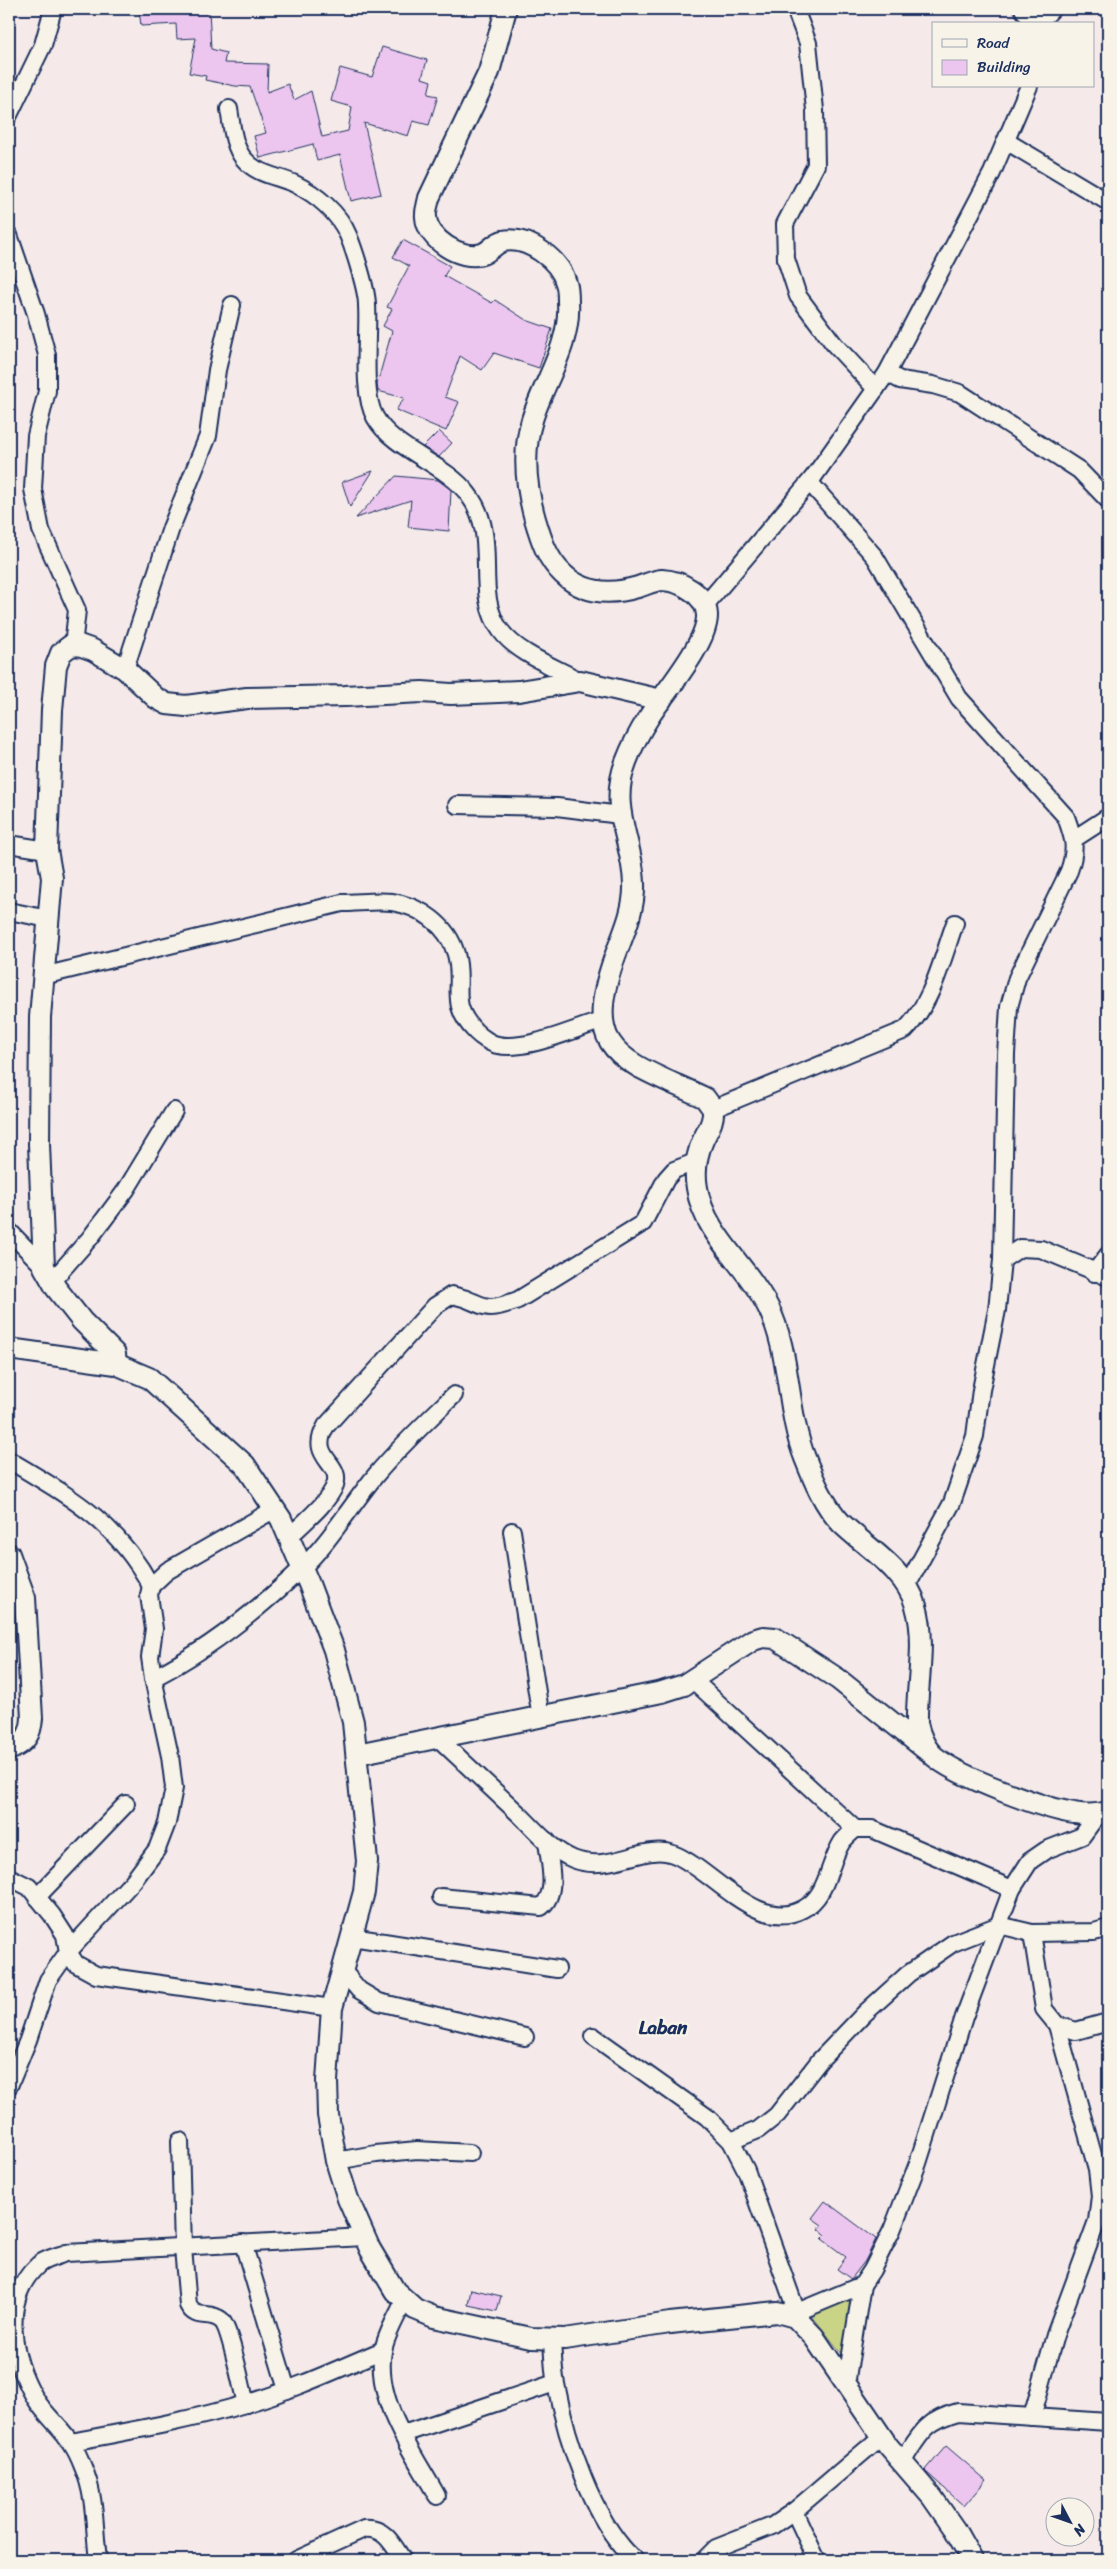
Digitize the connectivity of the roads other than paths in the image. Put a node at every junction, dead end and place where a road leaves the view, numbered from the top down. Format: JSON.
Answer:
{"nodes":[{"id":1,"x":53,"y":9,"type":"edge"},
{"id":2,"x":506,"y":9,"type":"edge"},
{"id":3,"x":795,"y":9,"type":"edge"},
{"id":4,"x":1023,"y":9,"type":"edge"},
{"id":5,"x":1042,"y":18,"type":"edge"},
{"id":6,"x":1028,"y":88,"type":"edge"},
{"id":7,"x":229,"y":109,"type":"dead end"},
{"id":8,"x":9,"y":115,"type":"edge"},
{"id":9,"x":1006,"y":141,"type":"junction"},
{"id":10,"x":1108,"y":202,"type":"edge"},
{"id":11,"x":9,"y":235,"type":"edge"},
{"id":12,"x":232,"y":305,"type":"dead end"},
{"id":13,"x":887,"y":373,"type":"junction"},
{"id":14,"x":876,"y":389,"type":"junction"},
{"id":15,"x":812,"y":479,"type":"junction"},
{"id":16,"x":1108,"y":500,"type":"edge"},
{"id":17,"x":706,"y":604,"type":"junction"},
{"id":18,"x":73,"y":646,"type":"junction"},
{"id":19,"x":125,"y":669,"type":"junction"},
{"id":20,"x":580,"y":681,"type":"junction"},
{"id":21,"x":661,"y":700,"type":"junction"},
{"id":22,"x":457,"y":805,"type":"dead end"},
{"id":23,"x":620,"y":815,"type":"junction"},
{"id":24,"x":1108,"y":817,"type":"edge"},
{"id":25,"x":1074,"y":839,"type":"junction"},
{"id":26,"x":9,"y":844,"type":"edge"},
{"id":27,"x":47,"y":850,"type":"junction"},
{"id":28,"x":9,"y":911,"type":"edge"},
{"id":29,"x":48,"y":919,"type":"junction"},
{"id":30,"x":955,"y":923,"type":"dead end"},
{"id":31,"x":43,"y":976,"type":"junction"},
{"id":32,"x":601,"y":1021,"type":"junction"},
{"id":33,"x":713,"y":1109,"type":"junction"},
{"id":34,"x":174,"y":1111,"type":"dead end"},
{"id":35,"x":695,"y":1162,"type":"junction"},
{"id":36,"x":9,"y":1231,"type":"edge"},
{"id":37,"x":1108,"y":1255,"type":"edge"},
{"id":38,"x":1002,"y":1260,"type":"junction"},
{"id":39,"x":48,"y":1274,"type":"junction"},
{"id":40,"x":1101,"y":1275,"type":"edge"},
{"id":41,"x":9,"y":1349,"type":"edge"},
{"id":42,"x":116,"y":1364,"type":"junction"},
{"id":43,"x":454,"y":1396,"type":"dead end"},
{"id":44,"x":9,"y":1460,"type":"edge"},
{"id":45,"x":275,"y":1509,"type":"junction"},
{"id":46,"x":512,"y":1531,"type":"dead end"},
{"id":47,"x":289,"y":1537,"type":"junction"},
{"id":48,"x":9,"y":1554,"type":"edge"},
{"id":49,"x":302,"y":1568,"type":"junction"},
{"id":50,"x":908,"y":1584,"type":"junction"},
{"id":51,"x":151,"y":1586,"type":"junction"},
{"id":52,"x":153,"y":1678,"type":"junction"},
{"id":53,"x":693,"y":1680,"type":"junction"},
{"id":54,"x":541,"y":1718,"type":"junction"},
{"id":55,"x":438,"y":1738,"type":"junction"},
{"id":56,"x":9,"y":1750,"type":"edge"},
{"id":57,"x":358,"y":1754,"type":"junction"},
{"id":58,"x":933,"y":1755,"type":"junction"},
{"id":59,"x":126,"y":1804,"type":"dead end"},
{"id":60,"x":1103,"y":1813,"type":"edge"},
{"id":61,"x":855,"y":1828,"type":"junction"},
{"id":62,"x":547,"y":1841,"type":"junction"},
{"id":63,"x":9,"y":1877,"type":"edge"},
{"id":64,"x":1012,"y":1889,"type":"junction"},
{"id":65,"x":37,"y":1897,"type":"junction"},
{"id":66,"x":441,"y":1897,"type":"dead end"},
{"id":67,"x":999,"y":1926,"type":"junction"},
{"id":68,"x":1108,"y":1928,"type":"edge"},
{"id":69,"x":1032,"y":1934,"type":"junction"},
{"id":70,"x":352,"y":1937,"type":"junction"},
{"id":71,"x":68,"y":1952,"type":"junction"},
{"id":72,"x":557,"y":1969,"type":"dead end"},
{"id":73,"x":342,"y":1970,"type":"junction"},
{"id":74,"x":332,"y":2008,"type":"junction"},
{"id":75,"x":1108,"y":2022,"type":"edge"},
{"id":76,"x":1057,"y":2026,"type":"junction"},
{"id":77,"x":593,"y":2036,"type":"dead end"},
{"id":78,"x":525,"y":2037,"type":"dead end"},
{"id":79,"x":9,"y":2086,"type":"edge"},
{"id":80,"x":180,"y":2141,"type":"dead end"},
{"id":81,"x":731,"y":2141,"type":"junction"},
{"id":82,"x":470,"y":2153,"type":"dead end"},
{"id":83,"x":336,"y":2161,"type":"junction"},
{"id":84,"x":364,"y":2237,"type":"junction"},
{"id":85,"x":243,"y":2243,"type":"junction"},
{"id":86,"x":183,"y":2248,"type":"junction"},
{"id":87,"x":862,"y":2285,"type":"junction"},
{"id":88,"x":404,"y":2302,"type":"junction"},
{"id":89,"x":10,"y":2310,"type":"edge"},
{"id":90,"x":793,"y":2313,"type":"junction"},
{"id":91,"x":552,"y":2338,"type":"junction"},
{"id":92,"x":383,"y":2350,"type":"junction"},
{"id":93,"x":555,"y":2383,"type":"junction"},
{"id":94,"x":846,"y":2385,"type":"junction"},
{"id":95,"x":287,"y":2390,"type":"junction"},
{"id":96,"x":246,"y":2404,"type":"junction"},
{"id":97,"x":1032,"y":2416,"type":"junction"},
{"id":98,"x":1108,"y":2422,"type":"edge"},
{"id":99,"x":403,"y":2434,"type":"junction"},
{"id":100,"x":881,"y":2437,"type":"junction"},
{"id":101,"x":71,"y":2442,"type":"junction"},
{"id":102,"x":902,"y":2462,"type":"junction"},
{"id":103,"x":437,"y":2496,"type":"dead end"},
{"id":104,"x":794,"y":2511,"type":"junction"},
{"id":105,"x":625,"y":2558,"type":"edge"},
{"id":106,"x":98,"y":2560,"type":"edge"},
{"id":107,"x":296,"y":2560,"type":"edge"},
{"id":108,"x":404,"y":2560,"type":"edge"},
{"id":109,"x":704,"y":2560,"type":"edge"},
{"id":110,"x":817,"y":2560,"type":"edge"},
{"id":111,"x":972,"y":2560,"type":"edge"}],
"edges":[{"from":1,"to":8,"type":"street"},
{"from":2,"to":17,"type":"street"},
{"from":3,"to":14,"type":"street"},
{"from":4,"to":5,"type":"street"},
{"from":6,"to":9,"type":"street"},
{"from":7,"to":20,"type":"street"},
{"from":9,"to":10,"type":"street"},
{"from":9,"to":13,"type":"street"},
{"from":11,"to":18,"type":"street"},
{"from":12,"to":19,"type":"street"},
{"from":13,"to":14,"type":"street"},
{"from":13,"to":16,"type":"street"},
{"from":14,"to":15,"type":"street"},
{"from":15,"to":17,"type":"street"},
{"from":15,"to":25,"type":"street"},
{"from":17,"to":21,"type":"street"},
{"from":18,"to":19,"type":"street"},
{"from":18,"to":27,"type":"street"},
{"from":19,"to":20,"type":"street"},
{"from":20,"to":21,"type":"street"},
{"from":21,"to":23,"type":"street"},
{"from":22,"to":23,"type":"street"},
{"from":23,"to":32,"type":"street"},
{"from":24,"to":25,"type":"street"},
{"from":25,"to":38,"type":"street"},
{"from":26,"to":27,"type":"street"},
{"from":27,"to":29,"type":"street"},
{"from":28,"to":29,"type":"street"},
{"from":29,"to":31,"type":"street"},
{"from":30,"to":33,"type":"street"},
{"from":31,"to":32,"type":"street"},
{"from":31,"to":39,"type":"street"},
{"from":32,"to":33,"type":"street"},
{"from":33,"to":35,"type":"street"},
{"from":34,"to":39,"type":"street"},
{"from":35,"to":47,"type":"street"},
{"from":35,"to":50,"type":"street"},
{"from":36,"to":39,"type":"street"},
{"from":37,"to":40,"type":"street"},
{"from":38,"to":40,"type":"street"},
{"from":38,"to":50,"type":"street"},
{"from":39,"to":42,"type":"street"},
{"from":41,"to":42,"type":"street"},
{"from":42,"to":45,"type":"street"},
{"from":43,"to":49,"type":"street"},
{"from":44,"to":51,"type":"street"},
{"from":45,"to":47,"type":"street"},
{"from":45,"to":51,"type":"street"},
{"from":46,"to":54,"type":"street"},
{"from":47,"to":49,"type":"street"},
{"from":48,"to":56,"type":"street"},
{"from":49,"to":52,"type":"street"},
{"from":49,"to":57,"type":"street"},
{"from":50,"to":58,"type":"street"},
{"from":51,"to":52,"type":"street"},
{"from":52,"to":71,"type":"street"},
{"from":53,"to":54,"type":"street"},
{"from":53,"to":58,"type":"street"},
{"from":53,"to":61,"type":"street"},
{"from":54,"to":55,"type":"street"},
{"from":55,"to":57,"type":"street"},
{"from":55,"to":62,"type":"street"},
{"from":57,"to":70,"type":"street"},
{"from":58,"to":60,"type":"street"},
{"from":59,"to":65,"type":"street"},
{"from":60,"to":64,"type":"street"},
{"from":61,"to":62,"type":"street"},
{"from":61,"to":64,"type":"street"},
{"from":62,"to":66,"type":"street"},
{"from":63,"to":65,"type":"street"},
{"from":64,"to":67,"type":"street"},
{"from":65,"to":71,"type":"street"},
{"from":67,"to":69,"type":"street"},
{"from":67,"to":81,"type":"street"},
{"from":67,"to":87,"type":"street"},
{"from":68,"to":69,"type":"street"},
{"from":69,"to":76,"type":"street"},
{"from":70,"to":72,"type":"street"},
{"from":70,"to":73,"type":"street"},
{"from":71,"to":74,"type":"street"},
{"from":71,"to":79,"type":"street"},
{"from":73,"to":74,"type":"street"},
{"from":73,"to":78,"type":"street"},
{"from":74,"to":83,"type":"street"},
{"from":75,"to":76,"type":"street"},
{"from":76,"to":97,"type":"street"},
{"from":77,"to":81,"type":"street"},
{"from":80,"to":86,"type":"street"},
{"from":81,"to":90,"type":"street"},
{"from":82,"to":83,"type":"street"},
{"from":83,"to":84,"type":"street"},
{"from":84,"to":85,"type":"street"},
{"from":84,"to":88,"type":"street"},
{"from":85,"to":86,"type":"street"},
{"from":85,"to":95,"type":"street"},
{"from":86,"to":89,"type":"street"},
{"from":86,"to":96,"type":"street"},
{"from":87,"to":90,"type":"street"},
{"from":87,"to":94,"type":"street"},
{"from":88,"to":91,"type":"street"},
{"from":88,"to":92,"type":"street"},
{"from":89,"to":101,"type":"street"},
{"from":90,"to":91,"type":"street"},
{"from":90,"to":94,"type":"street"},
{"from":91,"to":93,"type":"street"},
{"from":92,"to":95,"type":"street"},
{"from":92,"to":99,"type":"street"},
{"from":93,"to":99,"type":"street"},
{"from":93,"to":105,"type":"street"},
{"from":94,"to":100,"type":"street"},
{"from":95,"to":96,"type":"street"},
{"from":96,"to":101,"type":"street"},
{"from":97,"to":98,"type":"street"},
{"from":97,"to":102,"type":"street"},
{"from":99,"to":103,"type":"street"},
{"from":100,"to":102,"type":"street"},
{"from":100,"to":104,"type":"street"},
{"from":101,"to":106,"type":"street"},
{"from":102,"to":111,"type":"street"},
{"from":104,"to":109,"type":"street"},
{"from":104,"to":110,"type":"street"},
{"from":107,"to":108,"type":"street"}]}
